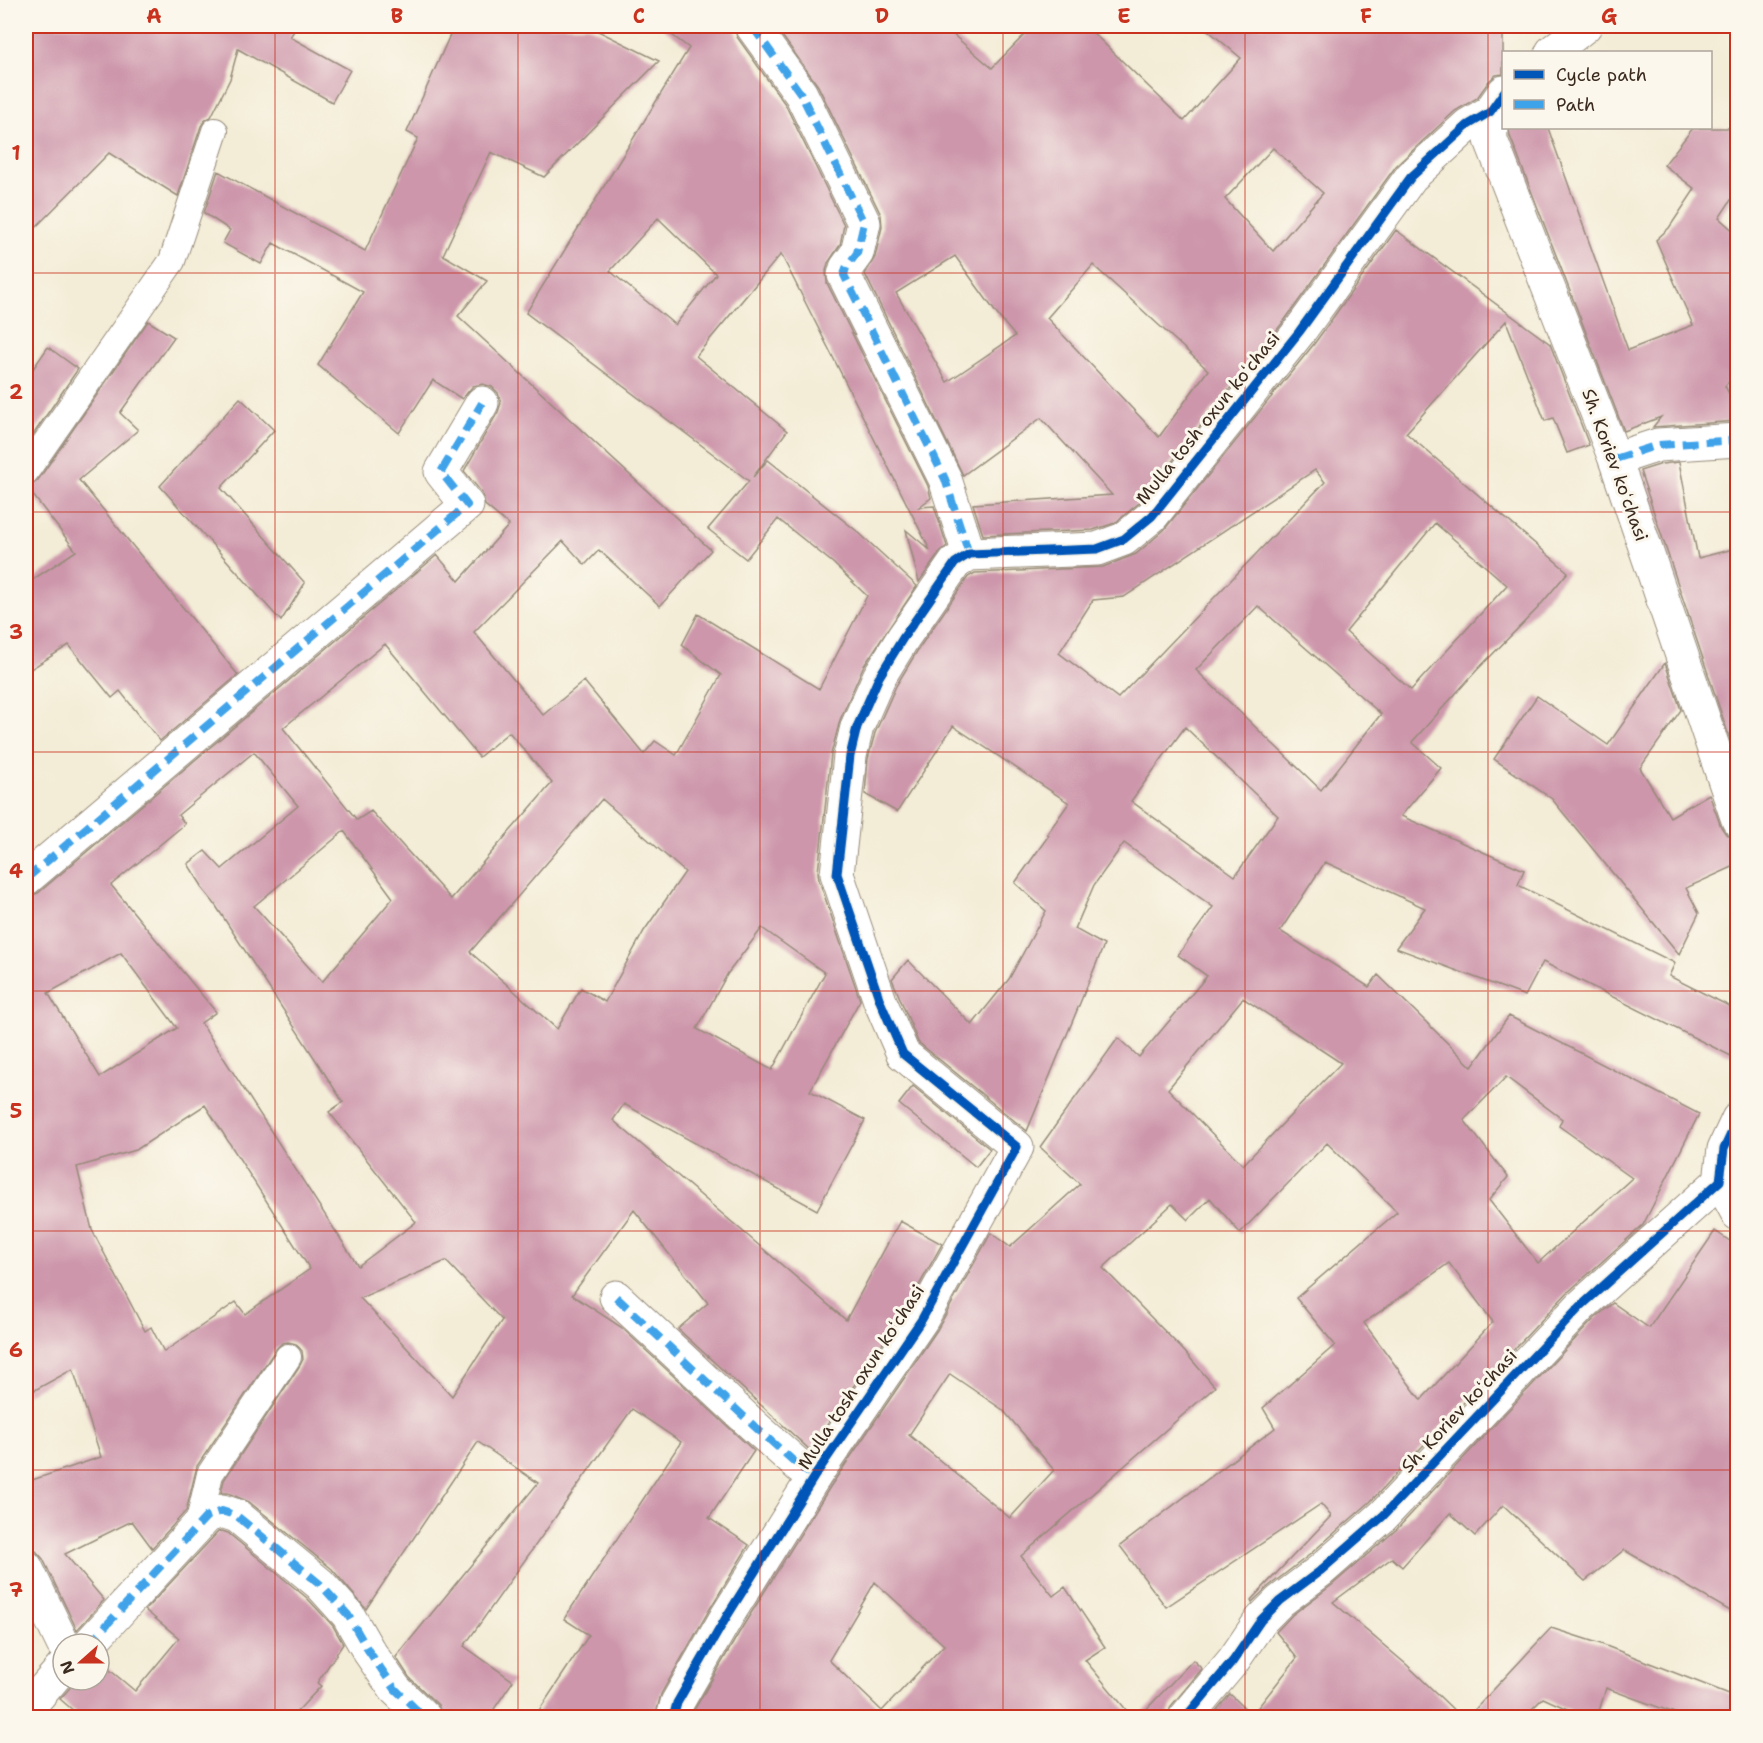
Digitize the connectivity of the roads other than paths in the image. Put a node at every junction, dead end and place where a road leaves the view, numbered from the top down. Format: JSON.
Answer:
{"nodes":[{"id":1,"x":752,"y":26,"type":"edge"},
{"id":2,"x":1585,"y":26,"type":"edge"},
{"id":3,"x":1553,"y":51,"type":"edge"},
{"id":4,"x":1497,"y":102,"type":"edge"},
{"id":5,"x":215,"y":131,"type":"dead end"},
{"id":6,"x":482,"y":403,"type":"dead end"},
{"id":7,"x":1737,"y":440,"type":"edge"},
{"id":8,"x":1614,"y":459,"type":"junction"},
{"id":9,"x":26,"y":471,"type":"edge"},
{"id":10,"x":969,"y":554,"type":"junction"},
{"id":11,"x":1737,"y":820,"type":"edge"},
{"id":12,"x":26,"y":879,"type":"edge"},
{"id":13,"x":1737,"y":1119,"type":"edge"},
{"id":14,"x":1720,"y":1181,"type":"junction"},
{"id":15,"x":1737,"y":1214,"type":"edge"},
{"id":16,"x":616,"y":1297,"type":"dead end"},
{"id":17,"x":288,"y":1357,"type":"dead end"},
{"id":18,"x":814,"y":1477,"type":"junction"},
{"id":19,"x":198,"y":1525,"type":"junction"},
{"id":20,"x":26,"y":1567,"type":"edge"},
{"id":21,"x":57,"y":1632,"type":"edge"},
{"id":22,"x":100,"y":1632,"type":"edge"},
{"id":23,"x":51,"y":1682,"type":"edge"},
{"id":24,"x":26,"y":1710,"type":"edge"},
{"id":25,"x":425,"y":1718,"type":"edge"},
{"id":26,"x":673,"y":1718,"type":"edge"},
{"id":27,"x":1185,"y":1718,"type":"edge"}],
"edges":[{"from":1,"to":10,"type":"street"},
{"from":2,"to":3,"type":"street"},
{"from":4,"to":8,"type":"street","name":"Sh. Koriev koʻchasi"},
{"from":4,"to":10,"type":"street","name":"Mulla tosh oxun koʻchasi"},
{"from":5,"to":9,"type":"lane"},
{"from":6,"to":12,"type":"street"},
{"from":7,"to":8,"type":"street"},
{"from":8,"to":11,"type":"street","name":"Sh. Koriev koʻchasi"},
{"from":10,"to":18,"type":"street","name":"Mulla tosh oxun koʻchasi"},
{"from":13,"to":14,"type":"street"},
{"from":14,"to":15,"type":"street"},
{"from":14,"to":27,"type":"street","name":"Sh. Koriev koʻchasi"},
{"from":16,"to":18,"type":"street"},
{"from":17,"to":19,"type":"lane"},
{"from":18,"to":26,"type":"street","name":"Mulla tosh oxun koʻchasi"},
{"from":19,"to":22,"type":"street"},
{"from":19,"to":25,"type":"street"},
{"from":20,"to":21,"type":"street"},
{"from":23,"to":24,"type":"street"}]}
